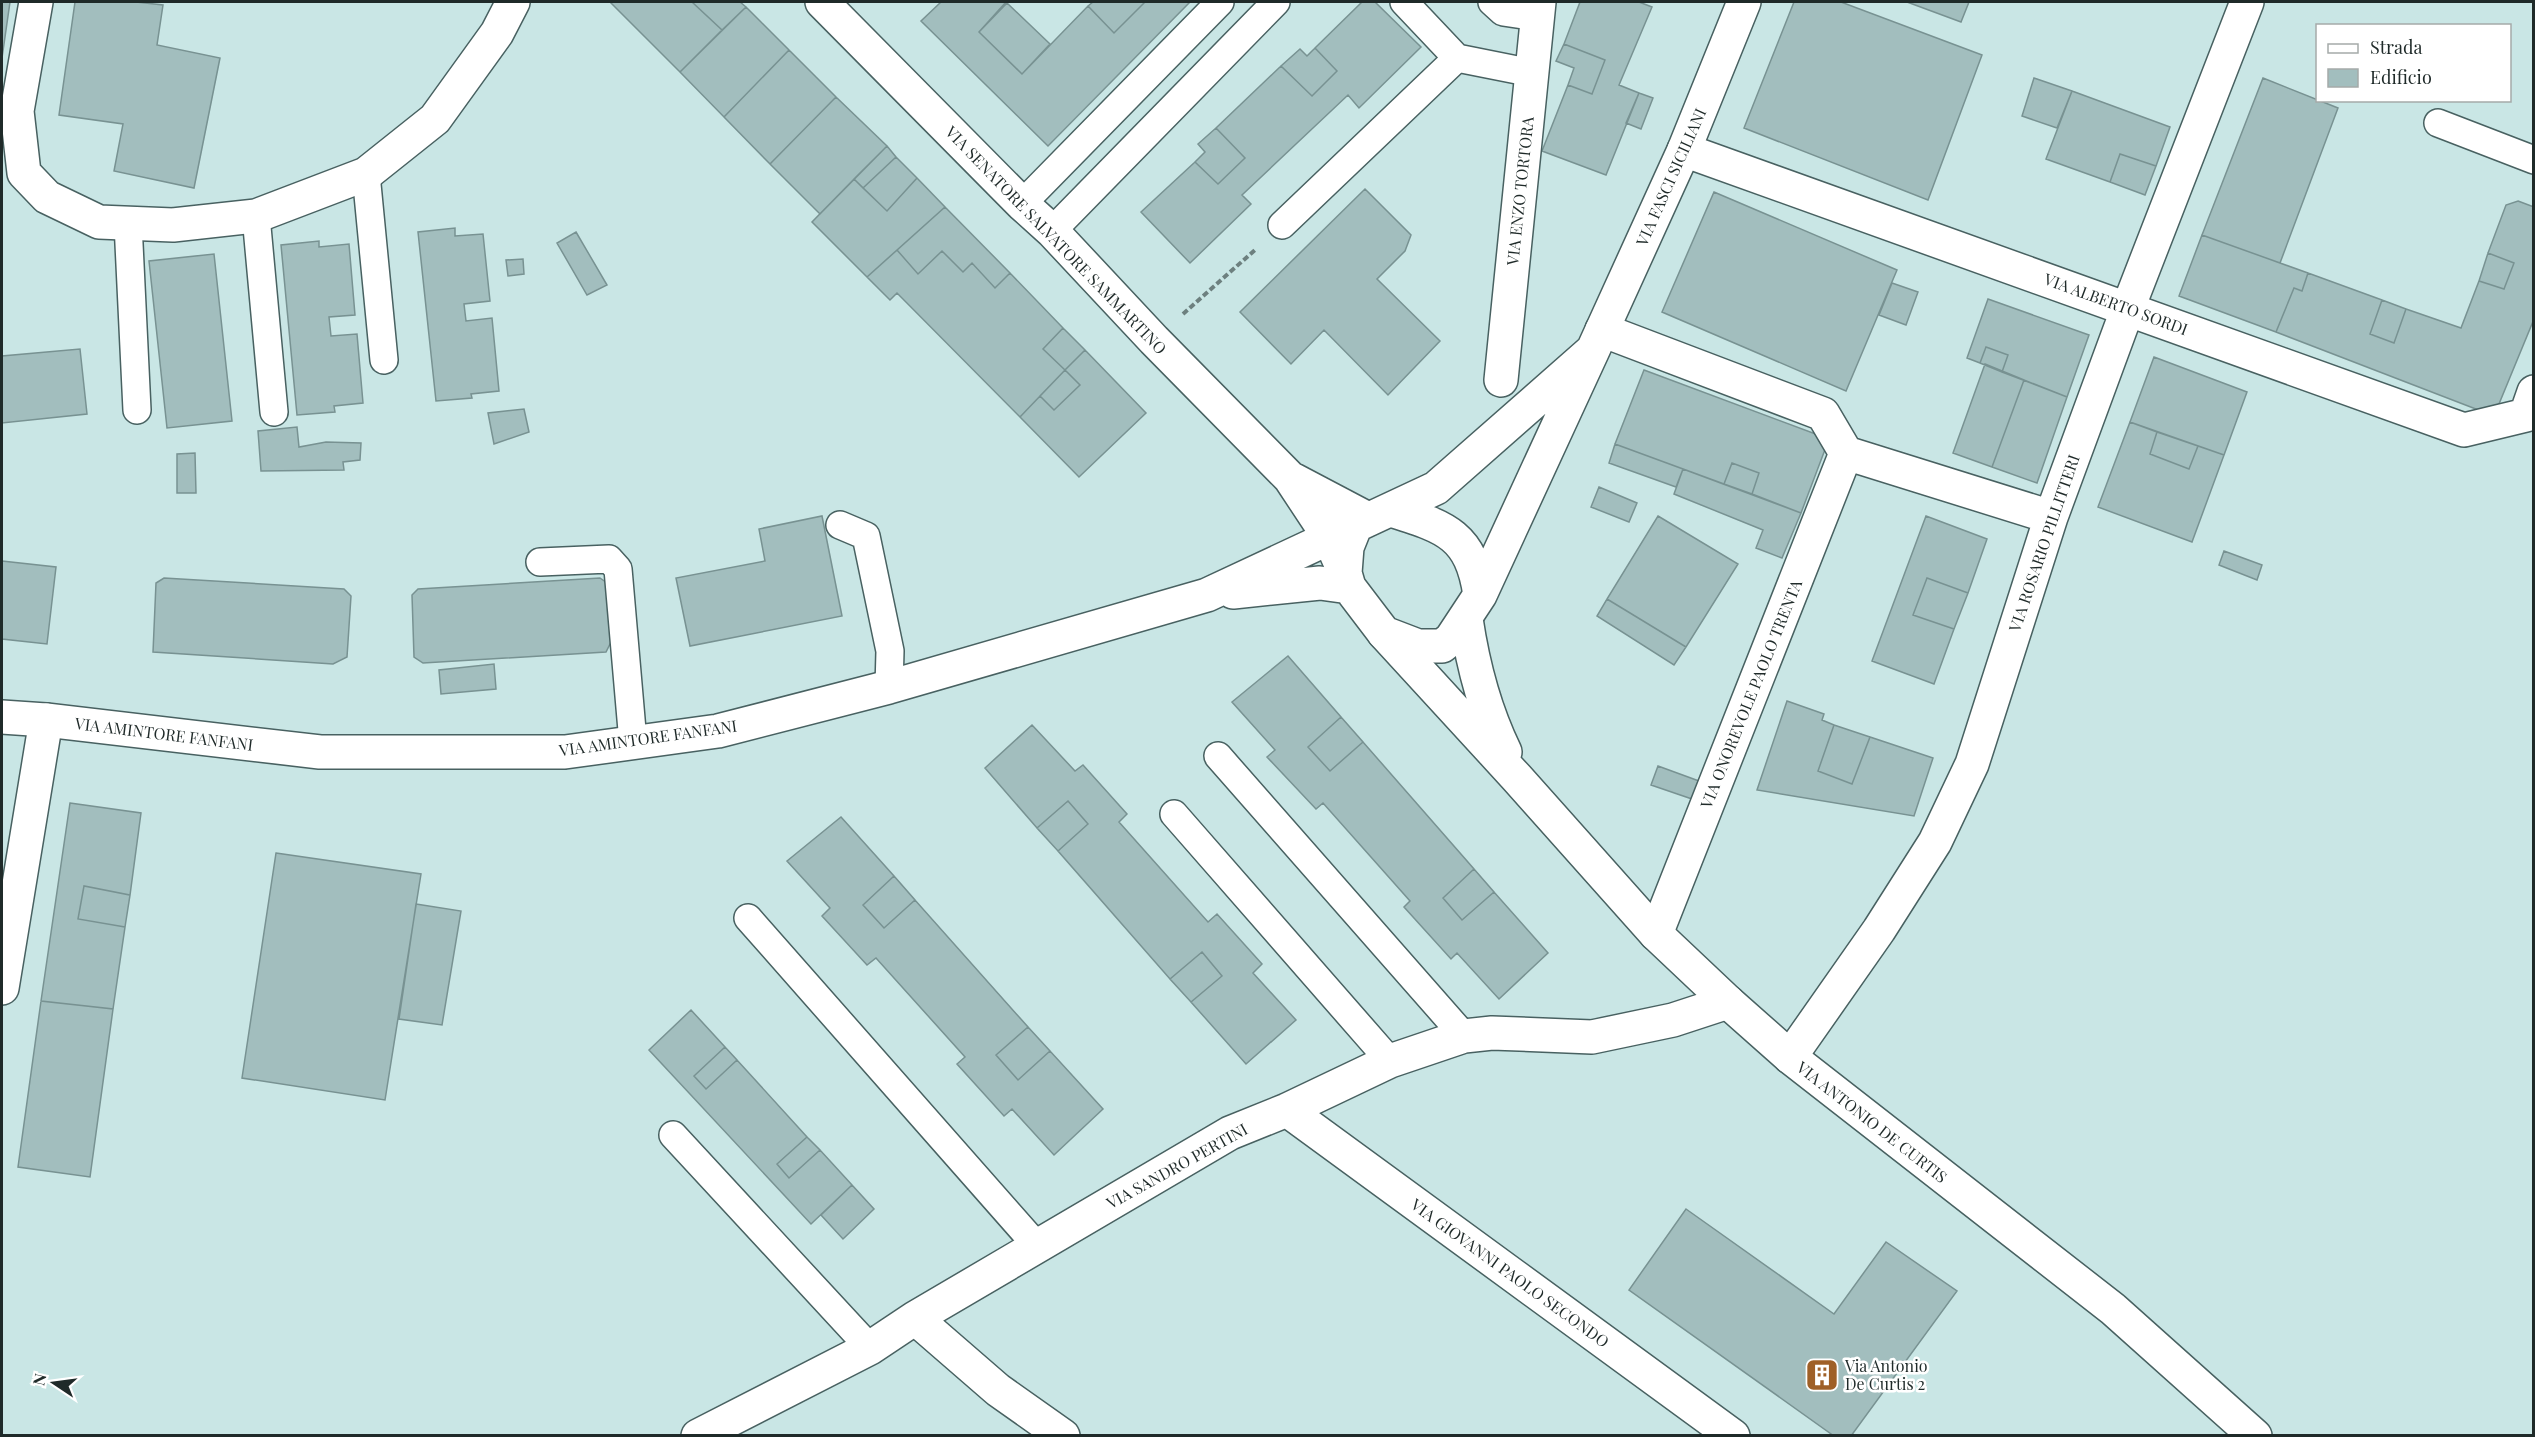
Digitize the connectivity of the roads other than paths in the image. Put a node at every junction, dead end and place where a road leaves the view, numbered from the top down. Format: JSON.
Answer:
{"nodes":[{"id":1,"x":36,"y":2,"type":"edge"},
{"id":2,"x":513,"y":2,"type":"edge"},
{"id":3,"x":822,"y":2,"type":"edge"},
{"id":4,"x":1220,"y":2,"type":"edge"},
{"id":5,"x":1276,"y":2,"type":"edge"},
{"id":6,"x":1404,"y":2,"type":"edge"},
{"id":7,"x":1492,"y":2,"type":"edge"},
{"id":8,"x":1741,"y":2,"type":"edge"},
{"id":9,"x":2247,"y":2,"type":"edge"},
{"id":10,"x":1538,"y":9,"type":"edge"},
{"id":11,"x":1457,"y":58,"type":"junction"},
{"id":12,"x":1532,"y":73,"type":"junction"},
{"id":13,"x":2438,"y":123,"type":"dead end"},
{"id":14,"x":1684,"y":150,"type":"junction"},
{"id":15,"x":2534,"y":160,"type":"edge"},
{"id":16,"x":366,"y":174,"type":"junction"},
{"id":17,"x":1022,"y":204,"type":"junction"},
{"id":18,"x":256,"y":216,"type":"junction"},
{"id":19,"x":128,"y":223,"type":"junction"},
{"id":20,"x":1282,"y":225,"type":"road end"},
{"id":21,"x":1052,"y":231,"type":"junction"},
{"id":22,"x":2128,"y":308,"type":"junction"},
{"id":23,"x":1598,"y":340,"type":"junction"},
{"id":24,"x":384,"y":360,"type":"dead end"},
{"id":25,"x":1501,"y":380,"type":"dead end"},
{"id":26,"x":2534,"y":392,"type":"edge"},
{"id":27,"x":138,"y":410,"type":"dead end"},
{"id":28,"x":274,"y":412,"type":"dead end"},
{"id":29,"x":1846,"y":453,"type":"junction"},
{"id":30,"x":1290,"y":478,"type":"junction"},
{"id":31,"x":2051,"y":517,"type":"junction"},
{"id":32,"x":1361,"y":523,"type":"junction"},
{"id":33,"x":840,"y":525,"type":"dead end"},
{"id":34,"x":540,"y":562,"type":"dead end"},
{"id":35,"x":1347,"y":580,"type":"junction"},
{"id":36,"x":1207,"y":595,"type":"junction"},
{"id":37,"x":1473,"y":607,"type":"junction"},
{"id":38,"x":1384,"y":633,"type":"junction"},
{"id":39,"x":889,"y":687,"type":"junction"},
{"id":40,"x":2,"y":717,"type":"edge"},
{"id":41,"x":46,"y":720,"type":"junction"},
{"id":42,"x":633,"y":742,"type":"junction"},
{"id":43,"x":1218,"y":756,"type":"dead end"},
{"id":44,"x":1517,"y":778,"type":"junction"},
{"id":45,"x":1174,"y":814,"type":"dead end"},
{"id":46,"x":748,"y":918,"type":"dead end"},
{"id":47,"x":1656,"y":934,"type":"junction"},
{"id":48,"x":2,"y":988,"type":"edge"},
{"id":49,"x":1728,"y":1002,"type":"junction"},
{"id":50,"x":1464,"y":1035,"type":"junction"},
{"id":51,"x":1790,"y":1057,"type":"junction"},
{"id":52,"x":1389,"y":1061,"type":"junction"},
{"id":53,"x":1287,"y":1110,"type":"junction"},
{"id":54,"x":673,"y":1135,"type":"dead end"},
{"id":55,"x":1037,"y":1246,"type":"junction"},
{"id":56,"x":915,"y":1318,"type":"junction"},
{"id":57,"x":870,"y":1348,"type":"junction"},
{"id":58,"x":698,"y":1436,"type":"edge"},
{"id":59,"x":1063,"y":1436,"type":"edge"},
{"id":60,"x":1733,"y":1436,"type":"edge"},
{"id":61,"x":2255,"y":1436,"type":"edge"}],
"edges":[{"from":1,"to":19,"type":"street"},
{"from":2,"to":16,"type":"street"},
{"from":3,"to":17,"type":"street","name":"VIA SENATORE SALVATORE SAMMARTINO"},
{"from":4,"to":17,"type":"lane"},
{"from":5,"to":21,"type":"lane"},
{"from":6,"to":11,"type":"lane"},
{"from":7,"to":10,"type":"lane"},
{"from":8,"to":14,"type":"street","name":"VIA FASCI SICILIANI"},
{"from":9,"to":22,"type":"street","name":"VIA ROSARIO PILLITTERI"},
{"from":10,"to":12,"type":"street","name":"VIA ENZO TORTORA"},
{"from":11,"to":12,"type":"lane"},
{"from":11,"to":20,"type":"lane"},
{"from":12,"to":25,"type":"street","name":"VIA ENZO TORTORA"},
{"from":13,"to":15,"type":"lane"},
{"from":14,"to":22,"type":"street","name":"VIA ALBERTO SORDI"},
{"from":14,"to":23,"type":"street","name":"VIA FASCI SICILIANI"},
{"from":16,"to":18,"type":"street"},
{"from":16,"to":24,"type":"lane"},
{"from":17,"to":21,"type":"street","name":"VIA SENATORE SALVATORE SAMMARTINO"},
{"from":18,"to":19,"type":"street"},
{"from":18,"to":28,"type":"lane"},
{"from":19,"to":27,"type":"lane"},
{"from":21,"to":30,"type":"street","name":"VIA SENATORE SALVATORE SAMMARTINO"},
{"from":22,"to":26,"type":"street","name":"VIA ALBERTO SORDI"},
{"from":22,"to":31,"type":"street","name":"VIA ROSARIO PILLITTERI"},
{"from":23,"to":29,"type":"street"},
{"from":23,"to":32,"type":"street"},
{"from":23,"to":37,"type":"street","name":"VIA FASCI SICILIANI"},
{"from":29,"to":31,"type":"street"},
{"from":29,"to":47,"type":"street","name":"VIA ONOREVOLE PAOLO TRENTA"},
{"from":30,"to":32,"type":"street"},
{"from":30,"to":32,"type":"street"},
{"from":31,"to":51,"type":"street","name":"VIA ROSARIO PILLITTERI"},
{"from":32,"to":35,"type":"street"},
{"from":32,"to":36,"type":"street"},
{"from":32,"to":37,"type":"street"},
{"from":33,"to":39,"type":"lane"},
{"from":34,"to":42,"type":"lane"},
{"from":35,"to":36,"type":"street"},
{"from":35,"to":38,"type":"street"},
{"from":36,"to":39,"type":"street","name":"VIA AMINTORE FANFANI"},
{"from":37,"to":38,"type":"street"},
{"from":37,"to":44,"type":"street"},
{"from":38,"to":44,"type":"street","name":"VIA ANTONIO DE CURTIS"},
{"from":39,"to":42,"type":"street","name":"VIA AMINTORE FANFANI"},
{"from":40,"to":41,"type":"street","name":"VIA AMINTORE FANFANI"},
{"from":41,"to":42,"type":"street","name":"VIA AMINTORE FANFANI"},
{"from":41,"to":48,"type":"street"},
{"from":43,"to":50,"type":"lane"},
{"from":44,"to":47,"type":"street","name":"VIA ANTONIO DE CURTIS"},
{"from":45,"to":52,"type":"lane"},
{"from":46,"to":55,"type":"lane"},
{"from":47,"to":49,"type":"street","name":"VIA ANTONIO DE CURTIS"},
{"from":49,"to":50,"type":"street","name":"VIA SANDRO PERTINI"},
{"from":49,"to":51,"type":"street","name":"VIA ANTONIO DE CURTIS"},
{"from":50,"to":52,"type":"street","name":"VIA SANDRO PERTINI"},
{"from":51,"to":61,"type":"street","name":"VIA ANTONIO DE CURTIS"},
{"from":52,"to":53,"type":"street","name":"VIA SANDRO PERTINI"},
{"from":53,"to":55,"type":"street","name":"VIA SANDRO PERTINI"},
{"from":53,"to":60,"type":"street","name":"VIA GIOVANNI PAOLO SECONDO"},
{"from":54,"to":57,"type":"lane"},
{"from":55,"to":56,"type":"street","name":"VIA SANDRO PERTINI"},
{"from":56,"to":57,"type":"street","name":"VIA SANDRO PERTINI"},
{"from":56,"to":59,"type":"street"},
{"from":57,"to":58,"type":"street","name":"VIA SANDRO PERTINI"}]}
